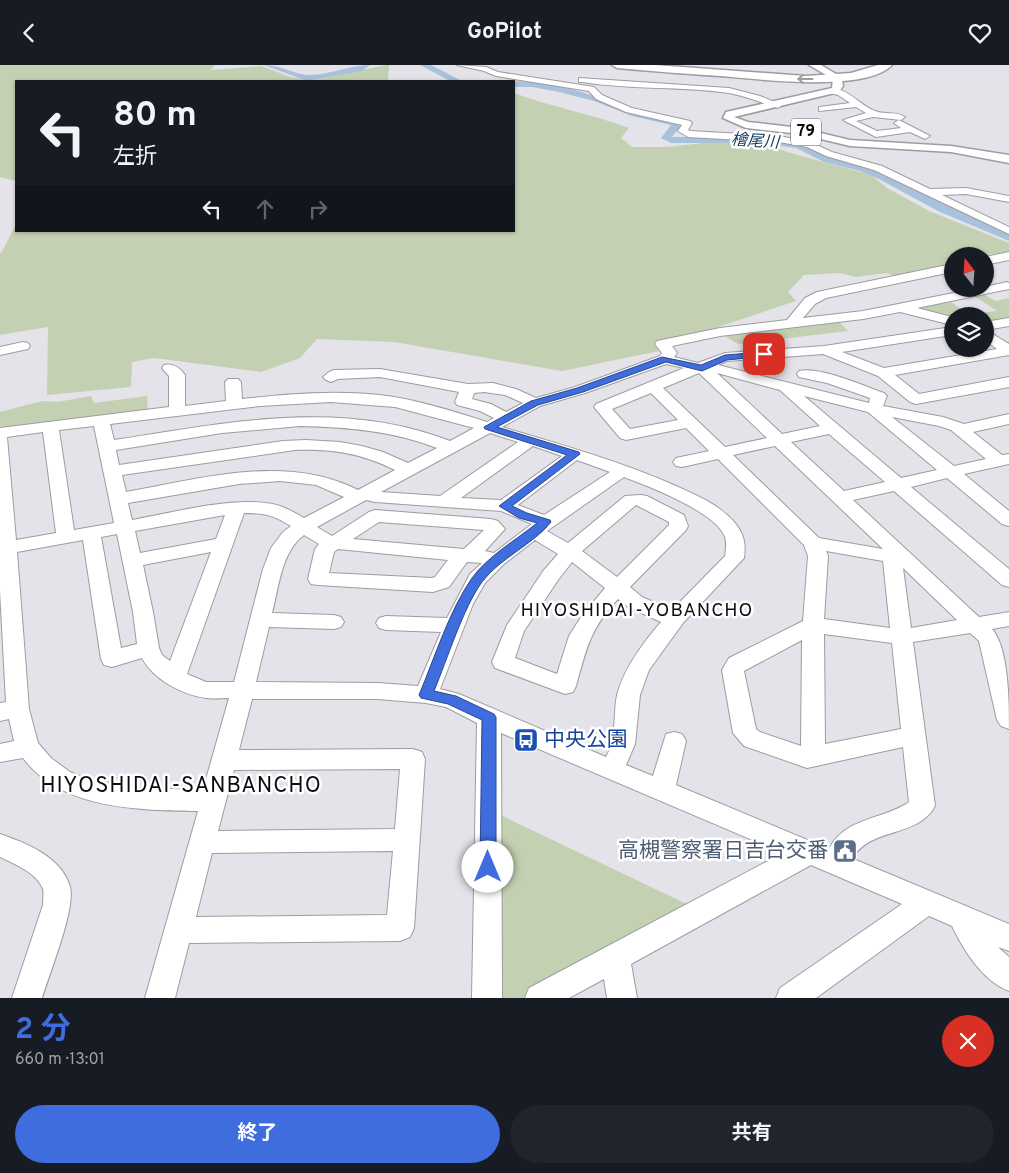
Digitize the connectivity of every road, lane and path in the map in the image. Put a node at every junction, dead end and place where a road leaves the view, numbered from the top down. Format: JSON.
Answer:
{"nodes":[{"id":1,"x":461,"y":65,"type":"edge"},
{"id":2,"x":485,"y":65,"type":"edge"},
{"id":3,"x":617,"y":65,"type":"edge"},
{"id":4,"x":814,"y":65,"type":"edge"},
{"id":5,"x":887,"y":65,"type":"edge"},
{"id":6,"x":832,"y":91,"type":"junction"},
{"id":7,"x":846,"y":97,"type":"junction"},
{"id":8,"x":815,"y":102,"type":"dead end"},
{"id":9,"x":778,"y":105,"type":"junction"},
{"id":10,"x":858,"y":105,"type":"junction"},
{"id":11,"x":822,"y":109,"type":"dead end"},
{"id":12,"x":873,"y":114,"type":"junction"},
{"id":13,"x":885,"y":116,"type":"junction"},
{"id":14,"x":901,"y":117,"type":"dead end"},
{"id":15,"x":910,"y":129,"type":"junction"},
{"id":16,"x":925,"y":136,"type":"dead end"},
{"id":17,"x":1009,"y":159,"type":"edge"},
{"id":18,"x":1008,"y":185,"type":"edge"},
{"id":19,"x":961,"y":191,"type":"junction"},
{"id":20,"x":928,"y":193,"type":"junction"},
{"id":21,"x":1009,"y":199,"type":"edge"},
{"id":22,"x":1009,"y":231,"type":"edge"},
{"id":23,"x":1009,"y":256,"type":"edge"},
{"id":24,"x":994,"y":259,"type":"edge"},
{"id":25,"x":944,"y":270,"type":"edge"},
{"id":26,"x":994,"y":280,"type":"edge"},
{"id":27,"x":1008,"y":287,"type":"edge"},
{"id":28,"x":903,"y":308,"type":"junction"},
{"id":29,"x":944,"y":319,"type":"edge"},
{"id":30,"x":1009,"y":322,"type":"edge"},
{"id":31,"x":791,"y":324,"type":"junction"},
{"id":32,"x":994,"y":324,"type":"edge"},
{"id":33,"x":944,"y":332,"type":"edge"},
{"id":34,"x":994,"y":340,"type":"edge"},
{"id":35,"x":23,"y":346,"type":"dead end"},
{"id":36,"x":824,"y":350,"type":"junction"},
{"id":37,"x":1009,"y":350,"type":"edge"},
{"id":38,"x":0,"y":351,"type":"edge"},
{"id":39,"x":665,"y":359,"type":"junction"},
{"id":40,"x":169,"y":368,"type":"dead end"},
{"id":41,"x":702,"y":368,"type":"junction"},
{"id":42,"x":883,"y":373,"type":"junction"},
{"id":43,"x":810,"y":374,"type":"dead end"},
{"id":44,"x":331,"y":377,"type":"dead end"},
{"id":45,"x":233,"y":382,"type":"dead end"},
{"id":46,"x":1002,"y":383,"type":"edge"},
{"id":47,"x":654,"y":387,"type":"junction"},
{"id":48,"x":786,"y":388,"type":"junction"},
{"id":49,"x":468,"y":389,"type":"junction"},
{"id":50,"x":1009,"y":395,"type":"edge"},
{"id":51,"x":264,"y":401,"type":"junction"},
{"id":52,"x":534,"y":403,"type":"junction"},
{"id":53,"x":234,"y":405,"type":"junction"},
{"id":54,"x":874,"y":409,"type":"junction"},
{"id":55,"x":177,"y":411,"type":"junction"},
{"id":56,"x":505,"y":418,"type":"junction"},
{"id":57,"x":1009,"y":419,"type":"edge"},
{"id":58,"x":101,"y":420,"type":"junction"},
{"id":59,"x":691,"y":422,"type":"junction"},
{"id":60,"x":273,"y":423,"type":"junction"},
{"id":61,"x":50,"y":426,"type":"junction"},
{"id":62,"x":489,"y":427,"type":"junction"},
{"id":63,"x":832,"y":428,"type":"junction"},
{"id":64,"x":960,"y":430,"type":"junction"},
{"id":65,"x":0,"y":433,"type":"edge"},
{"id":66,"x":0,"y":439,"type":"edge"},
{"id":67,"x":531,"y":440,"type":"junction"},
{"id":68,"x":778,"y":440,"type":"junction"},
{"id":69,"x":107,"y":446,"type":"junction"},
{"id":70,"x":283,"y":446,"type":"junction"},
{"id":71,"x":451,"y":448,"type":"junction"},
{"id":72,"x":722,"y":453,"type":"junction"},
{"id":73,"x":575,"y":454,"type":"junction"},
{"id":74,"x":682,"y":462,"type":"dead end"},
{"id":75,"x":1005,"y":462,"type":"edge"},
{"id":76,"x":409,"y":470,"type":"junction"},
{"id":77,"x":111,"y":471,"type":"junction"},
{"id":78,"x":622,"y":471,"type":"junction"},
{"id":79,"x":950,"y":473,"type":"junction"},
{"id":80,"x":898,"y":485,"type":"junction"},
{"id":81,"x":362,"y":495,"type":"junction"},
{"id":82,"x":839,"y":498,"type":"junction"},
{"id":83,"x":118,"y":499,"type":"junction"},
{"id":84,"x":442,"y":502,"type":"junction"},
{"id":85,"x":504,"y":506,"type":"junction"},
{"id":86,"x":237,"y":507,"type":"junction"},
{"id":87,"x":1009,"y":520,"type":"edge"},
{"id":88,"x":304,"y":526,"type":"junction"},
{"id":89,"x":124,"y":527,"type":"junction"},
{"id":90,"x":540,"y":527,"type":"junction"},
{"id":91,"x":91,"y":533,"type":"junction"},
{"id":92,"x":66,"y":537,"type":"junction"},
{"id":93,"x":333,"y":543,"type":"junction"},
{"id":94,"x":813,"y":543,"type":"junction"},
{"id":95,"x":223,"y":544,"type":"junction"},
{"id":96,"x":7,"y":548,"type":"junction"},
{"id":97,"x":570,"y":551,"type":"junction"},
{"id":98,"x":894,"y":553,"type":"junction"},
{"id":99,"x":466,"y":556,"type":"junction"},
{"id":100,"x":497,"y":560,"type":"junction"},
{"id":101,"x":131,"y":561,"type":"junction"},
{"id":102,"x":1009,"y":580,"type":"edge"},
{"id":103,"x":618,"y":588,"type":"junction"},
{"id":104,"x":674,"y":619,"type":"junction"},
{"id":105,"x":1009,"y":619,"type":"edge"},
{"id":106,"x":260,"y":621,"type":"junction"},
{"id":107,"x":334,"y":622,"type":"dead end"},
{"id":108,"x":386,"y":623,"type":"dead end"},
{"id":109,"x":974,"y":624,"type":"junction"},
{"id":110,"x":455,"y":625,"type":"junction"},
{"id":111,"x":813,"y":625,"type":"junction"},
{"id":112,"x":901,"y":637,"type":"junction"},
{"id":113,"x":148,"y":648,"type":"junction"},
{"id":114,"x":7,"y":652,"type":"edge"},
{"id":115,"x":173,"y":676,"type":"junction"},
{"id":116,"x":8,"y":679,"type":"edge"},
{"id":117,"x":1004,"y":681,"type":"edge"},
{"id":118,"x":243,"y":690,"type":"junction"},
{"id":119,"x":426,"y":695,"type":"junction"},
{"id":120,"x":9,"y":711,"type":"edge"},
{"id":121,"x":489,"y":717,"type":"junction"},
{"id":122,"x":1009,"y":720,"type":"edge"},
{"id":123,"x":914,"y":736,"type":"junction"},
{"id":124,"x":674,"y":741,"type":"dead end"},
{"id":125,"x":29,"y":748,"type":"junction"},
{"id":126,"x":0,"y":753,"type":"edge"},
{"id":127,"x":813,"y":756,"type":"junction"},
{"id":128,"x":224,"y":760,"type":"junction"},
{"id":129,"x":612,"y":769,"type":"junction"},
{"id":130,"x":662,"y":790,"type":"junction"},
{"id":131,"x":212,"y":801,"type":"junction"},
{"id":132,"x":407,"y":840,"type":"junction"},
{"id":133,"x":202,"y":842,"type":"junction"},
{"id":134,"x":0,"y":845,"type":"edge"},
{"id":135,"x":809,"y":853,"type":"junction"},
{"id":136,"x":835,"y":863,"type":"junction"},
{"id":137,"x":925,"y":901,"type":"junction"},
{"id":138,"x":964,"y":917,"type":"junction"},
{"id":139,"x":178,"y":930,"type":"junction"},
{"id":140,"x":1009,"y":938,"type":"edge"},
{"id":141,"x":615,"y":958,"type":"junction"},
{"id":142,"x":1009,"y":977,"type":"edge"},
{"id":143,"x":27,"y":998,"type":"edge"},
{"id":144,"x":160,"y":998,"type":"edge"},
{"id":145,"x":487,"y":998,"type":"edge"},
{"id":146,"x":540,"y":998,"type":"edge"},
{"id":147,"x":622,"y":998,"type":"edge"},
{"id":148,"x":790,"y":998,"type":"edge"}],
"edges":[{"from":1,"to":20,"type":"street"},
{"from":2,"to":9,"type":"street"},
{"from":5,"to":3,"type":"highway","one_way":true},
{"from":4,"to":6,"type":"main road"},
{"from":6,"to":7,"type":"street"},
{"from":6,"to":9,"type":"main road","number":"79"},
{"from":7,"to":8,"type":"street"},
{"from":7,"to":10,"type":"street"},
{"from":9,"to":17,"type":"main road","number":"79"},
{"from":10,"to":11,"type":"street"},
{"from":10,"to":12,"type":"street"},
{"from":12,"to":13,"type":"street"},
{"from":12,"to":15,"type":"street"},
{"from":13,"to":14,"type":"street"},
{"from":13,"to":15,"type":"street"},
{"from":15,"to":16,"type":"street"},
{"from":18,"to":19,"type":"street"},
{"from":19,"to":20,"type":"street"},
{"from":19,"to":21,"type":"street"},
{"from":20,"to":22,"type":"street"},
{"from":23,"to":24,"type":"street"},
{"from":25,"to":31,"type":"street"},
{"from":26,"to":27,"type":"street"},
{"from":27,"to":28,"type":"street"},
{"from":28,"to":29,"type":"street"},
{"from":28,"to":31,"type":"street"},
{"from":30,"to":32,"type":"street"},
{"from":31,"to":39,"type":"street"},
{"from":33,"to":36,"type":"street"},
{"from":34,"to":37,"type":"street"},
{"from":35,"to":38,"type":"street"},
{"from":36,"to":41,"type":"street"},
{"from":36,"to":42,"type":"street"},
{"from":37,"to":42,"type":"street"},
{"from":39,"to":41,"type":"street"},
{"from":39,"to":52,"type":"street"},
{"from":40,"to":55,"type":"street"},
{"from":41,"to":47,"type":"street"},
{"from":41,"to":48,"type":"street"},
{"from":41,"to":68,"type":"street"},
{"from":42,"to":46,"type":"street"},
{"from":43,"to":54,"type":"street"},
{"from":44,"to":49,"type":"street"},
{"from":45,"to":53,"type":"street"},
{"from":46,"to":50,"type":"street"},
{"from":47,"to":59,"type":"street"},
{"from":47,"to":59,"type":"street"},
{"from":48,"to":54,"type":"street"},
{"from":48,"to":63,"type":"street"},
{"from":49,"to":52,"type":"street"},
{"from":49,"to":56,"type":"street"},
{"from":51,"to":53,"type":"street"},
{"from":51,"to":60,"type":"street"},
{"from":51,"to":62,"type":"street"},
{"from":52,"to":56,"type":"street"},
{"from":53,"to":55,"type":"street"},
{"from":54,"to":64,"type":"street"},
{"from":54,"to":79,"type":"street"},
{"from":55,"to":58,"type":"street"},
{"from":56,"to":62,"type":"street"},
{"from":57,"to":64,"type":"street"},
{"from":58,"to":61,"type":"street"},
{"from":58,"to":69,"type":"street"},
{"from":59,"to":72,"type":"street"},
{"from":60,"to":69,"type":"street"},
{"from":60,"to":70,"type":"street"},
{"from":60,"to":71,"type":"street"},
{"from":61,"to":65,"type":"street"},
{"from":61,"to":92,"type":"street"},
{"from":62,"to":67,"type":"street"},
{"from":62,"to":71,"type":"street"},
{"from":63,"to":68,"type":"street"},
{"from":63,"to":80,"type":"street"},
{"from":64,"to":75,"type":"street"},
{"from":66,"to":96,"type":"street"},
{"from":67,"to":73,"type":"street"},
{"from":67,"to":84,"type":"street"},
{"from":68,"to":72,"type":"street"},
{"from":68,"to":82,"type":"street"},
{"from":69,"to":77,"type":"street"},
{"from":70,"to":76,"type":"street"},
{"from":70,"to":77,"type":"street"},
{"from":71,"to":76,"type":"street"},
{"from":72,"to":74,"type":"street"},
{"from":72,"to":94,"type":"street"},
{"from":73,"to":78,"type":"street"},
{"from":73,"to":85,"type":"street"},
{"from":75,"to":79,"type":"street"},
{"from":76,"to":81,"type":"street"},
{"from":77,"to":83,"type":"street"},
{"from":78,"to":90,"type":"street"},
{"from":78,"to":104,"type":"street"},
{"from":79,"to":80,"type":"street"},
{"from":79,"to":87,"type":"street"},
{"from":80,"to":82,"type":"street"},
{"from":80,"to":102,"type":"street"},
{"from":81,"to":83,"type":"street"},
{"from":81,"to":84,"type":"street"},
{"from":81,"to":88,"type":"street"},
{"from":82,"to":98,"type":"street"},
{"from":83,"to":89,"type":"street"},
{"from":84,"to":85,"type":"street"},
{"from":85,"to":90,"type":"street"},
{"from":86,"to":88,"type":"street"},
{"from":86,"to":89,"type":"street"},
{"from":86,"to":95,"type":"street"},
{"from":88,"to":93,"type":"street"},
{"from":88,"to":106,"type":"street"},
{"from":89,"to":91,"type":"street"},
{"from":89,"to":101,"type":"street"},
{"from":90,"to":97,"type":"street"},
{"from":90,"to":100,"type":"street"},
{"from":91,"to":92,"type":"street"},
{"from":91,"to":113,"type":"street"},
{"from":92,"to":96,"type":"street"},
{"from":93,"to":99,"type":"street"},
{"from":93,"to":99,"type":"street"},
{"from":93,"to":99,"type":"street"},
{"from":94,"to":98,"type":"street"},
{"from":94,"to":111,"type":"street"},
{"from":95,"to":101,"type":"street"},
{"from":95,"to":115,"type":"street"},
{"from":96,"to":114,"type":"street"},
{"from":97,"to":103,"type":"street"},
{"from":97,"to":103,"type":"street"},
{"from":97,"to":103,"type":"street"},
{"from":98,"to":109,"type":"street"},
{"from":98,"to":112,"type":"street"},
{"from":99,"to":100,"type":"street"},
{"from":100,"to":110,"type":"street"},
{"from":101,"to":113,"type":"street"},
{"from":103,"to":104,"type":"street"},
{"from":104,"to":129,"type":"street"},
{"from":105,"to":109,"type":"street"},
{"from":106,"to":107,"type":"street"},
{"from":106,"to":118,"type":"street"},
{"from":108,"to":110,"type":"street"},
{"from":109,"to":112,"type":"street"},
{"from":109,"to":117,"type":"street"},
{"from":110,"to":119,"type":"street"},
{"from":111,"to":112,"type":"street"},
{"from":111,"to":127,"type":"street"},
{"from":111,"to":127,"type":"street"},
{"from":112,"to":123,"type":"street"},
{"from":113,"to":115,"type":"street"},
{"from":114,"to":116,"type":"street"},
{"from":115,"to":118,"type":"street"},
{"from":116,"to":120,"type":"street"},
{"from":117,"to":122,"type":"street"},
{"from":118,"to":119,"type":"street"},
{"from":118,"to":128,"type":"street"},
{"from":119,"to":121,"type":"street"},
{"from":120,"to":125,"type":"street"},
{"from":121,"to":129,"type":"street"},
{"from":121,"to":145,"type":"street"},
{"from":123,"to":127,"type":"street"},
{"from":123,"to":136,"type":"street"},
{"from":124,"to":130,"type":"street"},
{"from":125,"to":126,"type":"street"},
{"from":125,"to":131,"type":"street"},
{"from":128,"to":131,"type":"street"},
{"from":128,"to":132,"type":"street"},
{"from":129,"to":130,"type":"street"},
{"from":130,"to":135,"type":"street"},
{"from":131,"to":133,"type":"street"},
{"from":132,"to":133,"type":"street"},
{"from":132,"to":139,"type":"street"},
{"from":133,"to":139,"type":"street"},
{"from":134,"to":143,"type":"street"},
{"from":135,"to":136,"type":"street"},
{"from":135,"to":141,"type":"street"},
{"from":136,"to":137,"type":"street"},
{"from":137,"to":138,"type":"street"},
{"from":137,"to":148,"type":"street"},
{"from":138,"to":140,"type":"street"},
{"from":138,"to":142,"type":"street"},
{"from":139,"to":144,"type":"street"},
{"from":141,"to":146,"type":"street"},
{"from":141,"to":147,"type":"street"}]}
